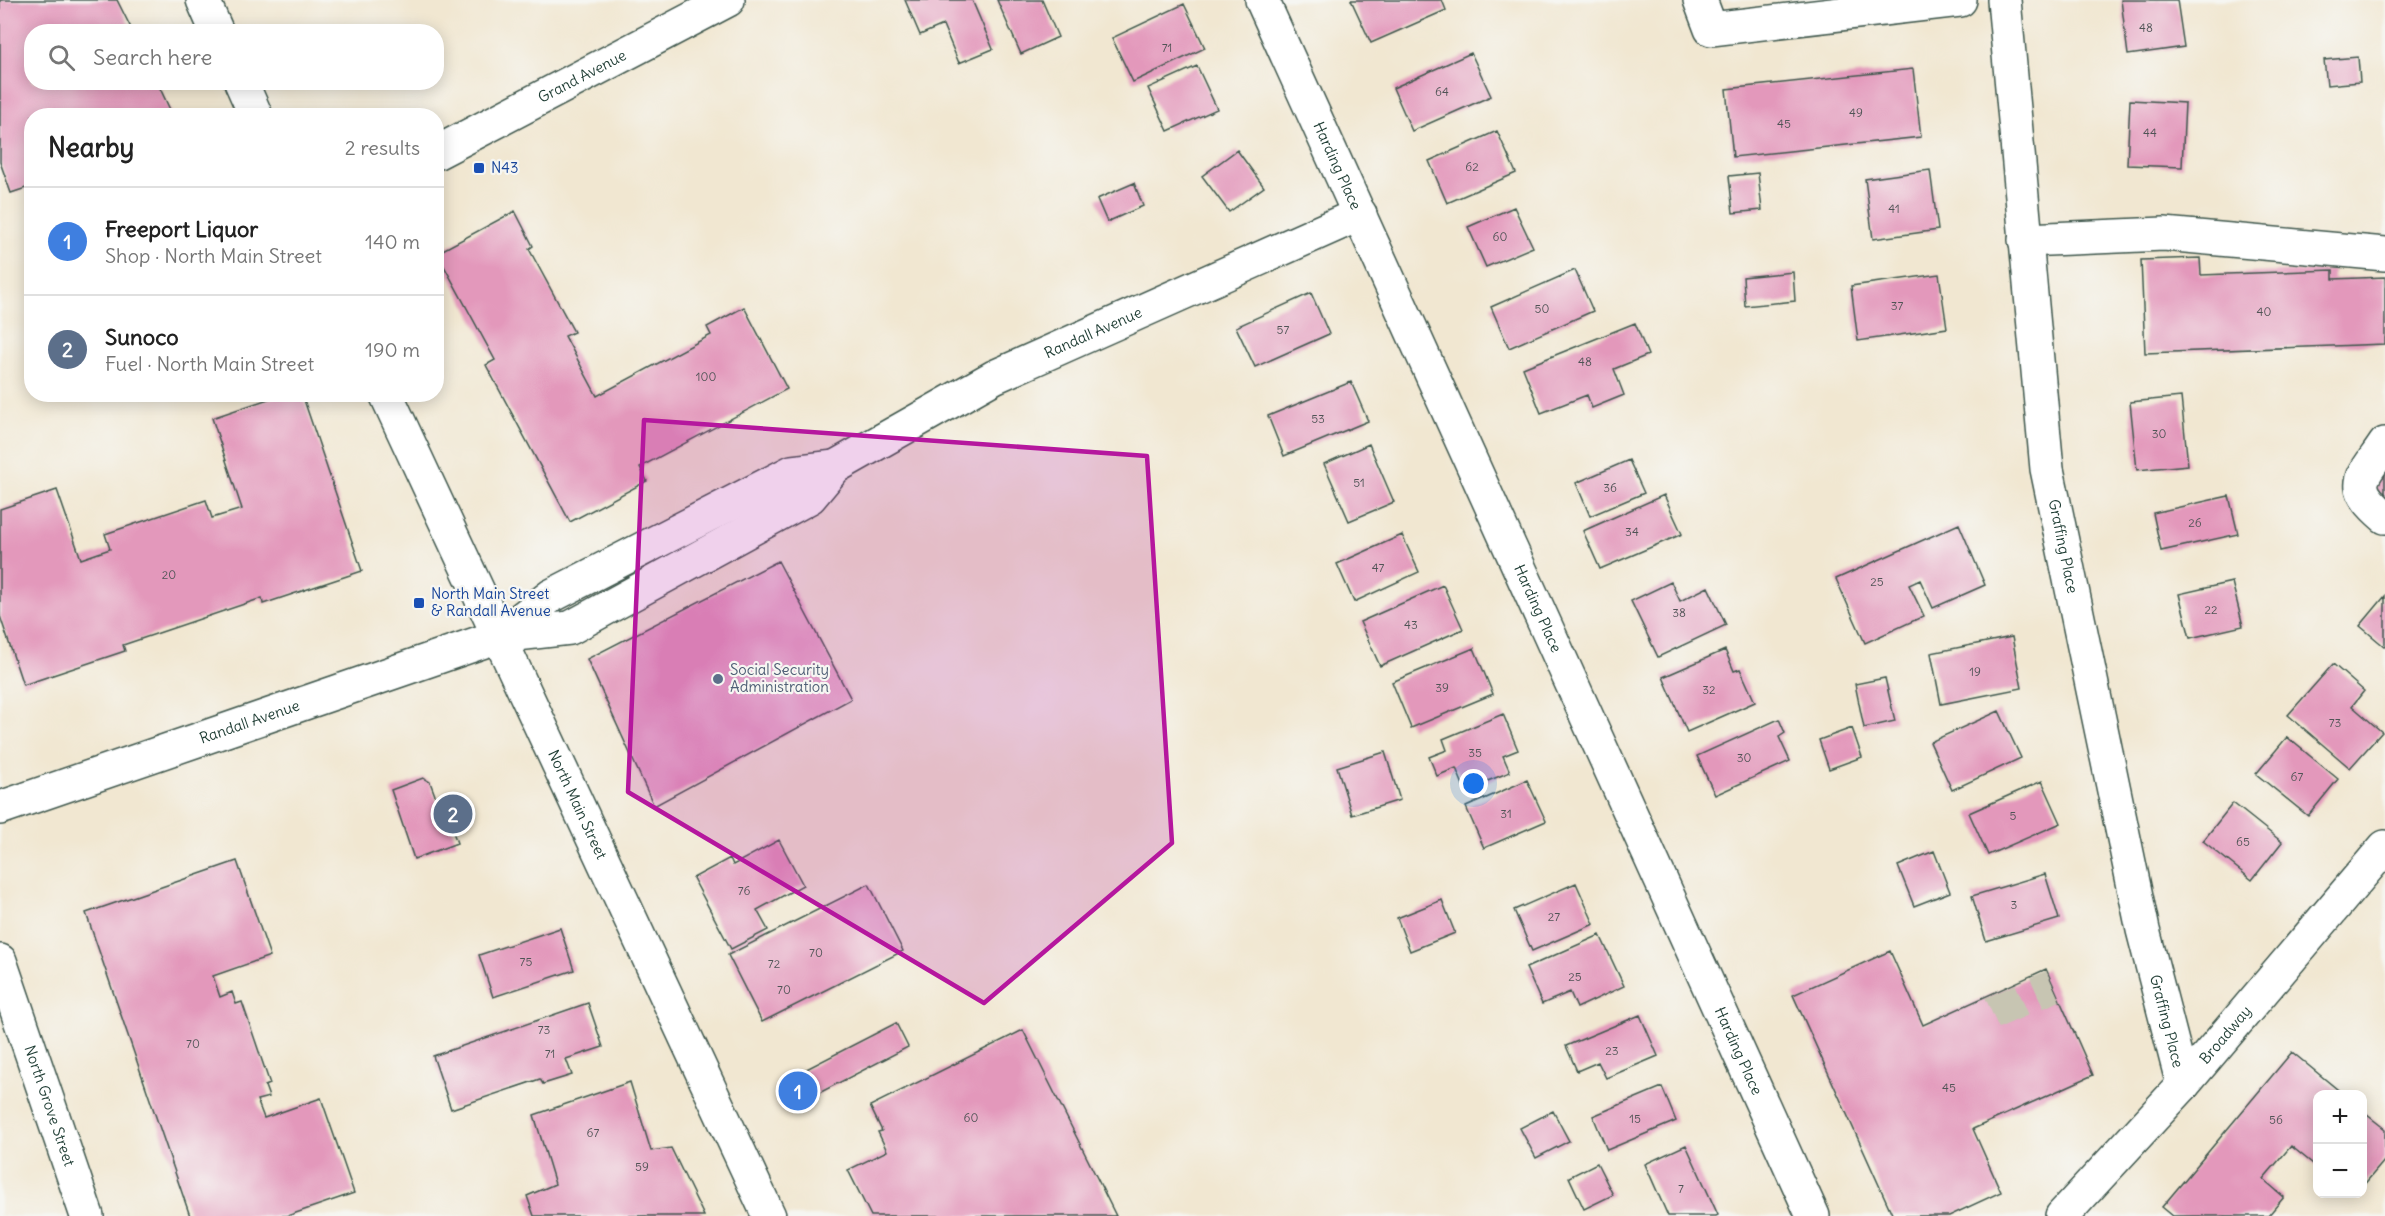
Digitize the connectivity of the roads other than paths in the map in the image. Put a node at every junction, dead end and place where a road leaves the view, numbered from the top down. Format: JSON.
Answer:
{"nodes":[{"id":1,"x":203,"y":0,"type":"edge"},
{"id":2,"x":728,"y":0,"type":"edge"},
{"id":3,"x":1262,"y":0,"type":"edge"},
{"id":4,"x":1700,"y":0,"type":"edge"},
{"id":5,"x":1960,"y":0,"type":"edge"},
{"id":6,"x":2004,"y":0,"type":"edge"},
{"id":7,"x":214,"y":24,"type":"edge"},
{"id":8,"x":245,"y":90,"type":"edge"},
{"id":9,"x":252,"y":108,"type":"edge"},
{"id":10,"x":444,"y":149,"type":"edge"},
{"id":11,"x":1360,"y":214,"type":"junction"},
{"id":12,"x":2025,"y":240,"type":"junction"},
{"id":13,"x":2385,"y":254,"type":"edge"},
{"id":14,"x":390,"y":402,"type":"edge"},
{"id":15,"x":2385,"y":444,"type":"edge"},
{"id":16,"x":2385,"y":516,"type":"edge"},
{"id":17,"x":499,"y":636,"type":"junction"},
{"id":18,"x":0,"y":808,"type":"edge"},
{"id":19,"x":2385,"y":847,"type":"edge"},
{"id":20,"x":0,"y":961,"type":"edge"},
{"id":21,"x":2183,"y":1085,"type":"junction"},
{"id":22,"x":87,"y":1216,"type":"edge"},
{"id":23,"x":769,"y":1216,"type":"edge"},
{"id":24,"x":1813,"y":1216,"type":"edge"},
{"id":25,"x":2061,"y":1216,"type":"edge"}],
"edges":[{"from":1,"to":7,"type":"street"},
{"from":2,"to":10,"type":"street","name":"Grand Avenue"},
{"from":3,"to":11,"type":"street","name":"Harding Place"},
{"from":4,"to":5,"type":"street"},
{"from":6,"to":12,"type":"street","name":"Graffing Place"},
{"from":8,"to":9,"type":"street"},
{"from":11,"to":17,"type":"street","name":"Randall Avenue"},
{"from":11,"to":24,"type":"street","name":"Harding Place"},
{"from":12,"to":13,"type":"street"},
{"from":12,"to":21,"type":"street","name":"Graffing Place"},
{"from":14,"to":17,"type":"street","name":"North Main Street"},
{"from":15,"to":16,"type":"street"},
{"from":17,"to":18,"type":"street","name":"Randall Avenue"},
{"from":17,"to":23,"type":"street","name":"North Main Street"},
{"from":19,"to":21,"type":"street","name":"Broadway"},
{"from":20,"to":22,"type":"street","name":"North Grove Street"},
{"from":21,"to":25,"type":"street","name":"Broadway"}]}
